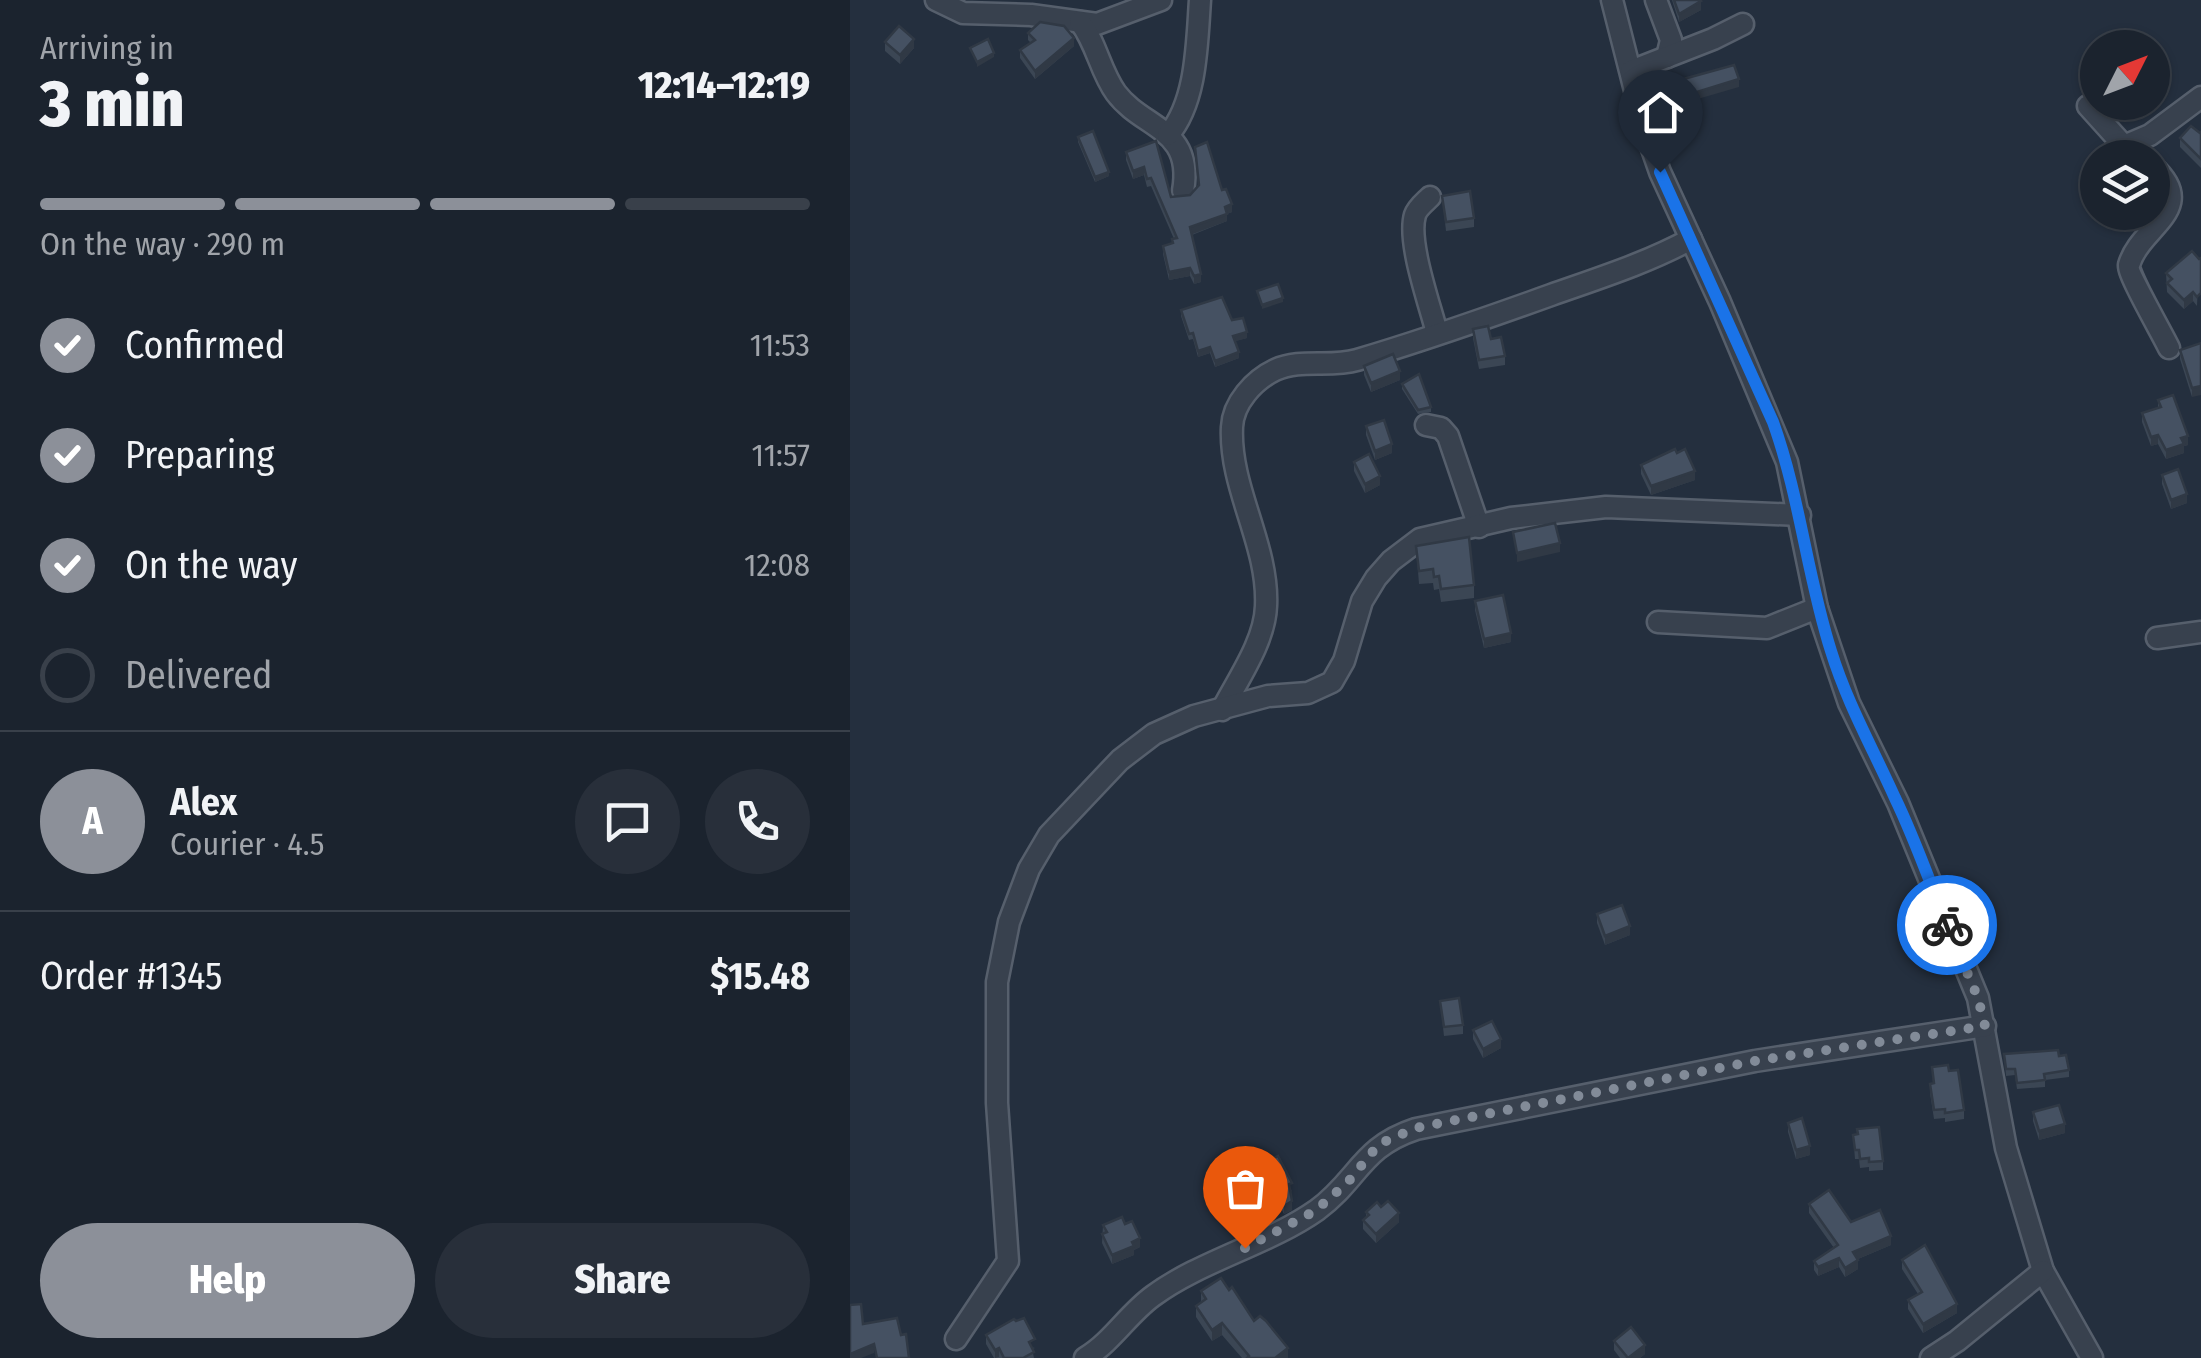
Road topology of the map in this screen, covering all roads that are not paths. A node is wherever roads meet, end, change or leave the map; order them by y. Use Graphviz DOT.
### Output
graph roads {
  1 [pos="936,0"];
  2 [pos="1162,0"];
  3 [pos="1200,0"];
  4 [pos="1612,0"];
  5 [pos="1656,0"];
  6 [pos="1080,22"];
  7 [pos="1743,24"];
  8 [pos="1667,57"];
  9 [pos="1631,70"];
  10 [pos="2201,97"];
  11 [pos="2101,120"];
  12 [pos="1168,135"];
  13 [pos="2121,140"];
  14 [pos="2145,140"];
  15 [pos="2170,176"];
  16 [pos="1183,191"];
  17 [pos="1430,197"];
  18 [pos="2170,221"];
  19 [pos="2160,230"];
  20 [pos="1691,238"];
  21 [pos="1438,333"];
  22 [pos="2169,348"];
  23 [pos="1426,425"];
  24 [pos="1800,515"];
  25 [pos="1479,527"];
  26 [pos="1818,608"];
  27 [pos="1658,622"];
  28 [pos="2201,632"];
  29 [pos="2157,638"];
  30 [pos="1222,710"];
  31 [pos="1985,1026"];
  32 [pos="2043,1271"];
  33 [pos="956,1339"];
  34 [pos="1085,1358"];
  35 [pos="1931,1358"];
  36 [pos="2092,1358"];
  1 -- 6 [label="street"];
  2 -- 6 [label="street"];
  3 -- 12 [label="street"];
  4 -- 9 [label="street"];
  5 -- 8 [label="street"];
  6 -- 12 [label="street"];
  7 -- 8 [label="street"];
  8 -- 9 [label="street"];
  9 -- 20 [label="street"];
  10 -- 14 [label="street"];
  11 -- 13 [label="street"];
  12 -- 16 [label="street"];
  15 -- 18 [label="street"];
  17 -- 21 [label="street"];
  19 -- 22 [label="street"];
  20 -- 21 [label="street"];
  20 -- 24 [label="street"];
  21 -- 30 [label="street"];
  23 -- 25 [label="street"];
  24 -- 25 [label="street"];
  24 -- 26 [label="street"];
  25 -- 30 [label="street"];
  26 -- 27 [label="street"];
  26 -- 31 [label="street"];
  28 -- 29 [label="street"];
  30 -- 33 [label="street"];
  31 -- 32 [label="street"];
  31 -- 34 [label="street"];
  32 -- 35 [label="street"];
  32 -- 36 [label="street"];
}
